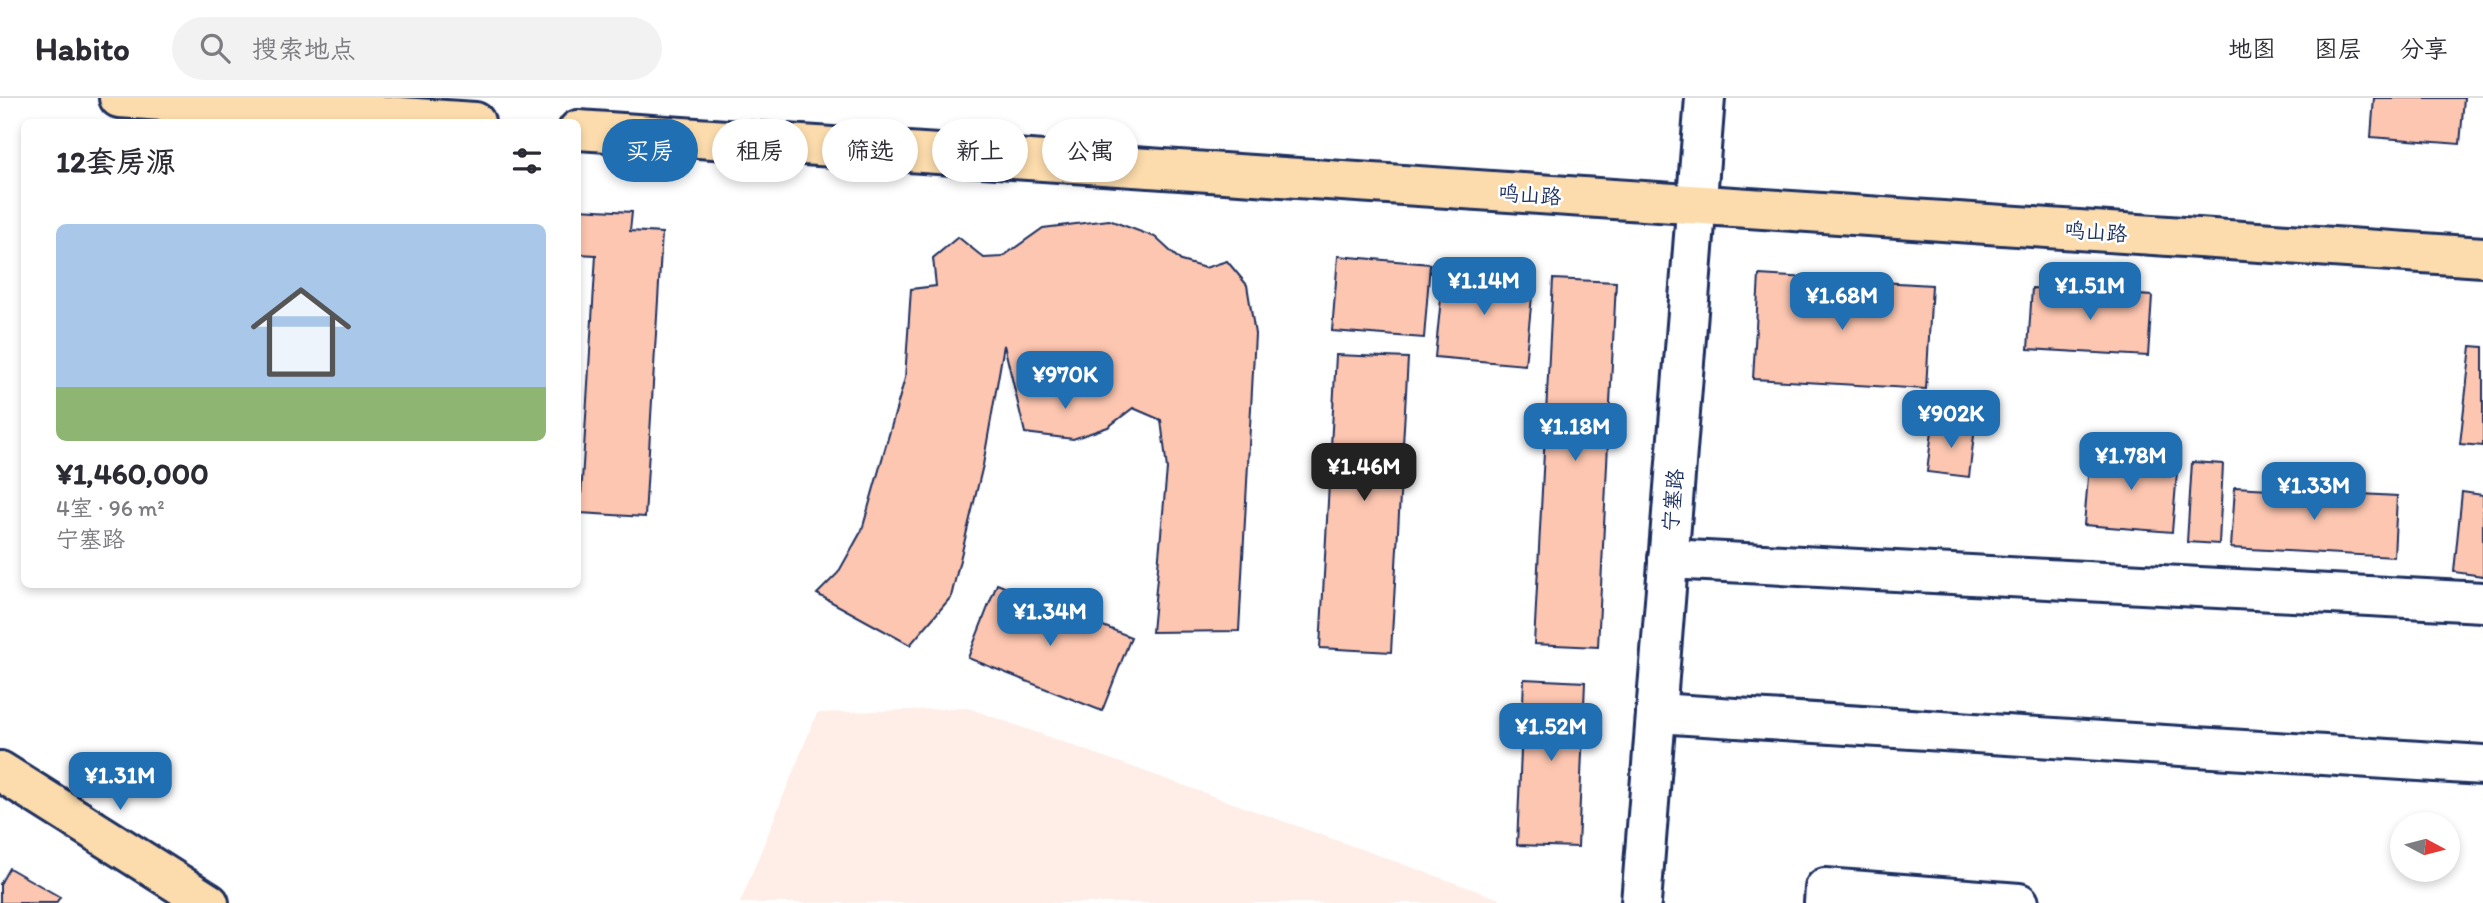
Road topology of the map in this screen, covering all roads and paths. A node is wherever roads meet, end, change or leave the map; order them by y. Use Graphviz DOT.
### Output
graph roads {
  1 [pos="119,98"];
  2 [pos="1705,98"];
  3 [pos="430,119"];
  4 [pos="581,130"];
  5 [pos="1696,206"];
  6 [pos="2483,257"];
  7 [pos="1668,559"];
  8 [pos="2483,602"];
  9 [pos="1656,713"];
  10 [pos="2483,765"];
  11 [pos="0,771"];
  12 [pos="209,903"];
  13 [pos="1641,903"];
  14 [pos="1824,903"];
  15 [pos="2019,903"];
  1 -- 3 [label="main road"];
  2 -- 5 [label="street, 宁塞路"];
  4 -- 5 [label="main road, 鸣山路"];
  5 -- 6 [label="main road, 鸣山路"];
  5 -- 7 [label="street, 宁塞路"];
  7 -- 8 [label="street"];
  7 -- 9 [label="street, 宁塞路"];
  9 -- 10 [label="street"];
  9 -- 13 [label="street, 宁塞路"];
  11 -- 12 [label="main road"];
  14 -- 15 [label="street"];
}
